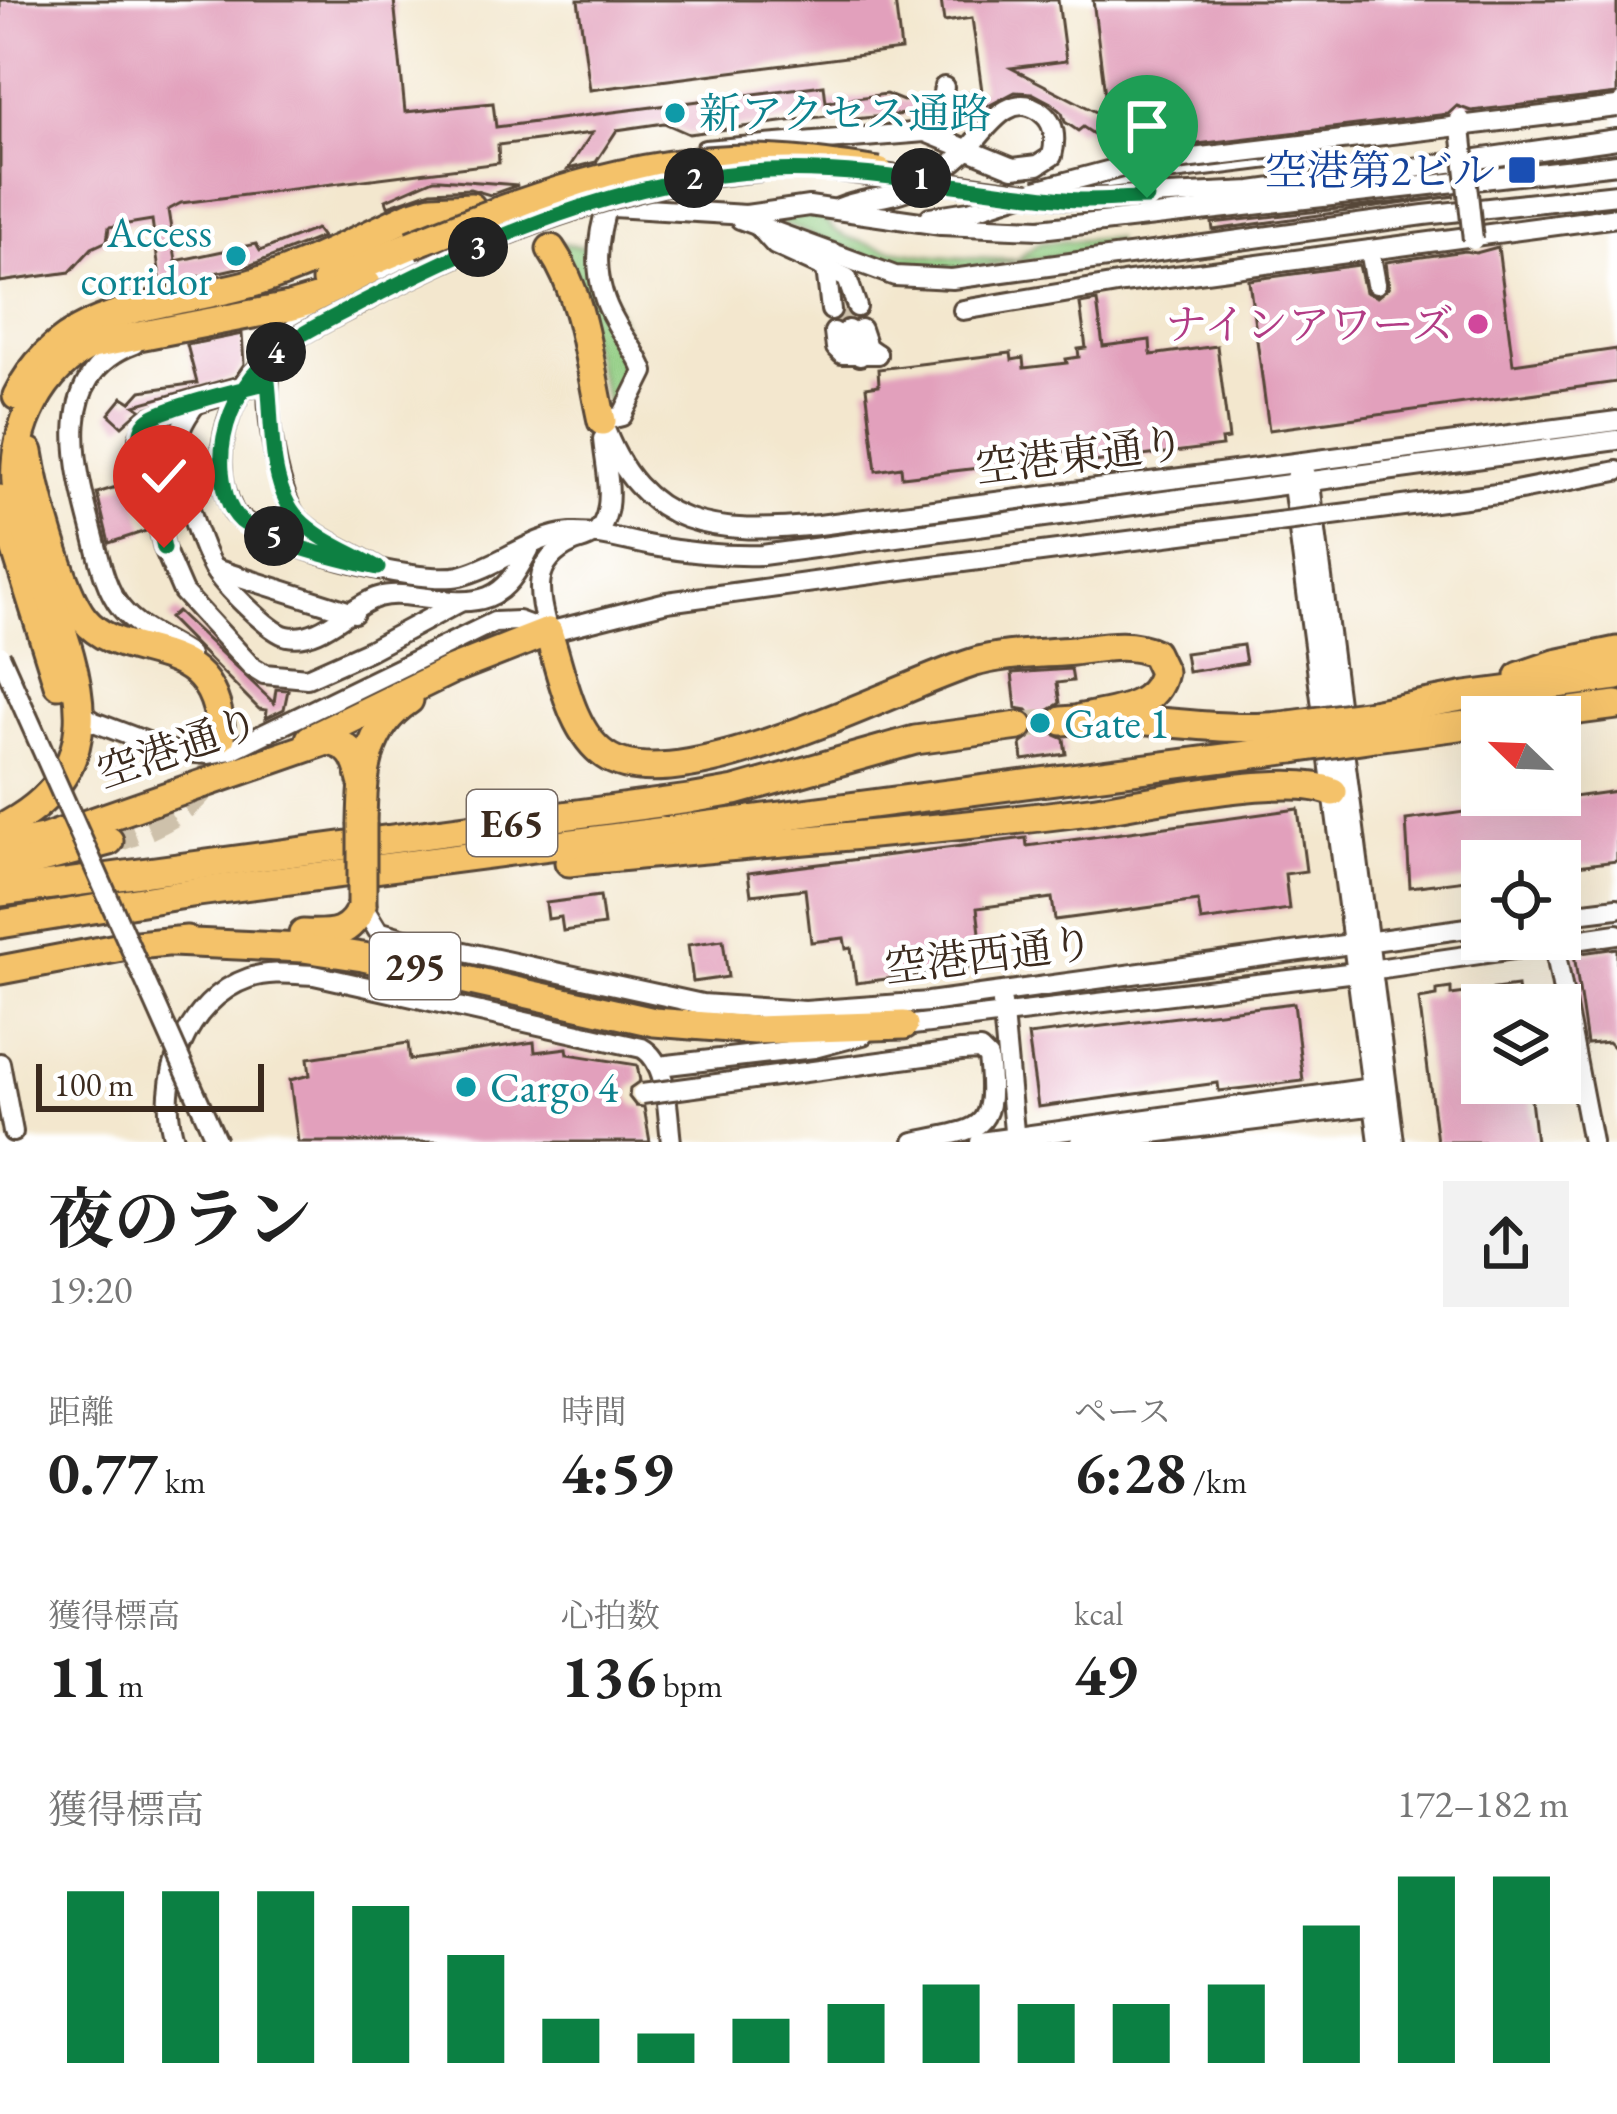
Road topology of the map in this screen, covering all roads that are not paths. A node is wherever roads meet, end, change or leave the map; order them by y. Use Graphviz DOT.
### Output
graph roads {
  1 [pos="944,88"];
  2 [pos="1617,111"];
  3 [pos="1460,119"];
  4 [pos="925,132"];
  5 [pos="1617,140"];
  6 [pos="967,150"];
  7 [pos="1617,164"];
  8 [pos="880,172"];
  9 [pos="1026,193"];
  10 [pos="1617,194"];
  11 [pos="471,206"];
  12 [pos="834,210"];
  13 [pos="718,213"];
  14 [pos="1617,218"];
  15 [pos="920,221"];
  16 [pos="754,222"];
  17 [pos="1473,240"];
  18 [pos="550,249"];
  19 [pos="1370,250"];
  20 [pos="367,284"];
  21 [pos="1376,284"];
  22 [pos="188,299"];
  23 [pos="844,308"];
  24 [pos="963,310"];
  25 [pos="239,318"];
  26 [pos="173,330"];
  27 [pos="92,345"];
  28 [pos="868,355"];
  29 [pos="268,382"];
  30 [pos="196,404"];
  31 [pos="30,408"];
  32 [pos="602,421"];
  33 [pos="1617,421"];
  34 [pos="1617,440"];
  35 [pos="0,446"];
  36 [pos="1299,464"];
  37 [pos="1617,470"];
  38 [pos="1302,484"];
  39 [pos="1617,484"];
  40 [pos="1505,493"];
  41 [pos="0,499"];
  42 [pos="595,535"];
  43 [pos="532,546"];
  44 [pos="213,568"];
  45 [pos="378,568"];
  46 [pos="460,602"];
  47 [pos="354,613"];
  48 [pos="548,632"];
  49 [pos="1617,651"];
  50 [pos="0,655"];
  51 [pos="1617,676"];
  52 [pos="1466,695"];
  53 [pos="81,704"];
  54 [pos="1617,705"];
  55 [pos="1581,710"];
  56 [pos="219,724"];
  57 [pos="1461,724"];
  58 [pos="1019,726"];
  59 [pos="1373,726"];
  60 [pos="1291,737"];
  61 [pos="263,762"];
  62 [pos="362,781"];
  63 [pos="1333,792"];
  64 [pos="28,810"];
  65 [pos="0,829"];
  66 [pos="109,841"];
  67 [pos="0,848"];
  68 [pos="0,870"];
  69 [pos="277,882"];
  70 [pos="0,892"];
  71 [pos="362,905"];
  72 [pos="1617,908"];
  73 [pos="1581,912"];
  74 [pos="0,924"];
  75 [pos="1461,929"];
  76 [pos="1617,934"];
  77 [pos="1581,938"];
  78 [pos="172,942"];
  79 [pos="1361,943"];
  80 [pos="1461,955"];
  81 [pos="1557,960"];
  82 [pos="0,970"];
  83 [pos="1364,970"];
  84 [pos="1001,992"];
  85 [pos="1003,1013"];
  86 [pos="904,1025"];
  87 [pos="0,1064"];
  88 [pos="659,1066"];
  89 [pos="642,1094"];
  90 [pos="1381,1096"];
  91 [pos="13,1132"];
  92 [pos="1015,1140"];
  93 [pos="175,1142"];
  94 [pos="217,1142"];
  95 [pos="671,1142"];
  96 [pos="914,1142"];
  97 [pos="980,1142"];
  98 [pos="1082,1142"];
  99 [pos="1379,1142"];
  100 [pos="1394,1142"];
  101 [pos="1592,1142"];
  1 -- 4 [label="street"];
  2 -- 9 [label="street, bridge"];
  2 -- 15 [label="street"];
  3 -- 17 [label="street, bridge"];
  4 -- 6 [label="street"];
  4 -- 32 [label="street"];
  5 -- 9 [label="street, bridge"];
  6 -- 6 [label="street"];
  6 -- 12 [label="street"];
  7 -- 15 [label="street"];
  8 -- 9 [label="street, bridge"];
  8 -- 25 [label="highway, bridge"];
  8 -- 45 [label="street, bridge"];
  10 -- 16 [label="street"];
  11 -- 22 [label="highway"];
  12 -- 13 [label="street"];
  12 -- 15 [label="street"];
  13 -- 16 [label="street"];
  13 -- 20 [label="street"];
  14 -- 19 [label="street"];
  16 -- 23 [label="street"];
  18 -- 32 [label="highway"];
  19 -- 21 [label="street"];
  19 -- 24 [label="street"];
  20 -- 25 [label="highway"];
  20 -- 29 [label="street"];
  22 -- 27 [label="highway"];
  22 -- 35 [label="highway"];
  25 -- 26 [label="highway"];
  26 -- 27 [label="highway"];
  26 -- 56 [label="street"];
  27 -- 31 [label="highway"];
  28 -- 28 [label="street"];
  29 -- 30 [label="street"];
  29 -- 45 [label="street"];
  30 -- 44 [label="street"];
  30 -- 46 [label="street"];
  31 -- 53 [label="highway"];
  31 -- 56 [label="highway"];
  32 -- 36 [label="street, 空港東通り"];
  32 -- 42 [label="street"];
  33 -- 36 [label="street, 空港東通り"];
  34 -- 38 [label="street, 空港東通り"];
  36 -- 38 [label="street"];
  37 -- 40 [label="street"];
  38 -- 42 [label="street, 空港東通り"];
  38 -- 63 [label="street"];
  38 -- 79 [label="street"];
  39 -- 40 [label="street"];
  40 -- 48 [label="street, bridge"];
  41 -- 64 [label="highway"];
  42 -- 43 [label="street, 空港東通り"];
  42 -- 48 [label="street"];
  43 -- 45 [label="street, 空港東通り"];
  43 -- 46 [label="street"];
  44 -- 47 [label="street"];
  44 -- 47 [label="street"];
  46 -- 47 [label="street"];
  48 -- 53 [label="street"];
  48 -- 60 [label="highway, E65"];
  48 -- 61 [label="highway"];
  48 -- 62 [label="highway, 295"];
  49 -- 52 [label="highway"];
  50 -- 94 [label="street, bridge"];
  51 -- 52 [label="highway, E65"];
  52 -- 59 [label="highway, E65"];
  53 -- 64 [label="highway"];
  54 -- 55 [label="highway"];
  57 -- 59 [label="highway, E65"];
  58 -- 70 [label="highway, E65"];
  59 -- 60 [label="highway, E65, bridge"];
  60 -- 69 [label="highway, E65"];
  61 -- 62 [label="highway, 空港通り"];
  61 -- 67 [label="highway, 空港通り"];
  62 -- 71 [label="highway, 295, bridge"];
  63 -- 69 [label="highway"];
  63 -- 79 [label="street"];
  64 -- 65 [label="highway"];
  66 -- 68 [label="highway"];
  69 -- 74 [label="highway, E65"];
  71 -- 78 [label="highway, 295"];
  71 -- 84 [label="street, 空港西通り"];
  72 -- 73 [label="street"];
  75 -- 79 [label="street, 空港西通り"];
  76 -- 77 [label="street, 空港西通り"];
  78 -- 82 [label="highway, 295"];
  78 -- 86 [label="highway, 295"];
  79 -- 83 [label="street"];
  79 -- 84 [label="street, 空港西通り"];
  80 -- 83 [label="street, 空港西通り"];
  81 -- 101 [label="street"];
  83 -- 85 [label="street, 空港西通り"];
  83 -- 90 [label="street"];
  84 -- 85 [label="street"];
  85 -- 86 [label="street, 空港西通り"];
  85 -- 92 [label="street"];
  86 -- 88 [label="street, 空港西通り"];
  87 -- 91 [label="street"];
  88 -- 93 [label="street"];
  88 -- 95 [label="street"];
  89 -- 96 [label="street, bridge"];
  90 -- 92 [label="street"];
  90 -- 98 [label="street"];
  90 -- 99 [label="street"];
  90 -- 100 [label="street"];
  92 -- 97 [label="street"];
}
